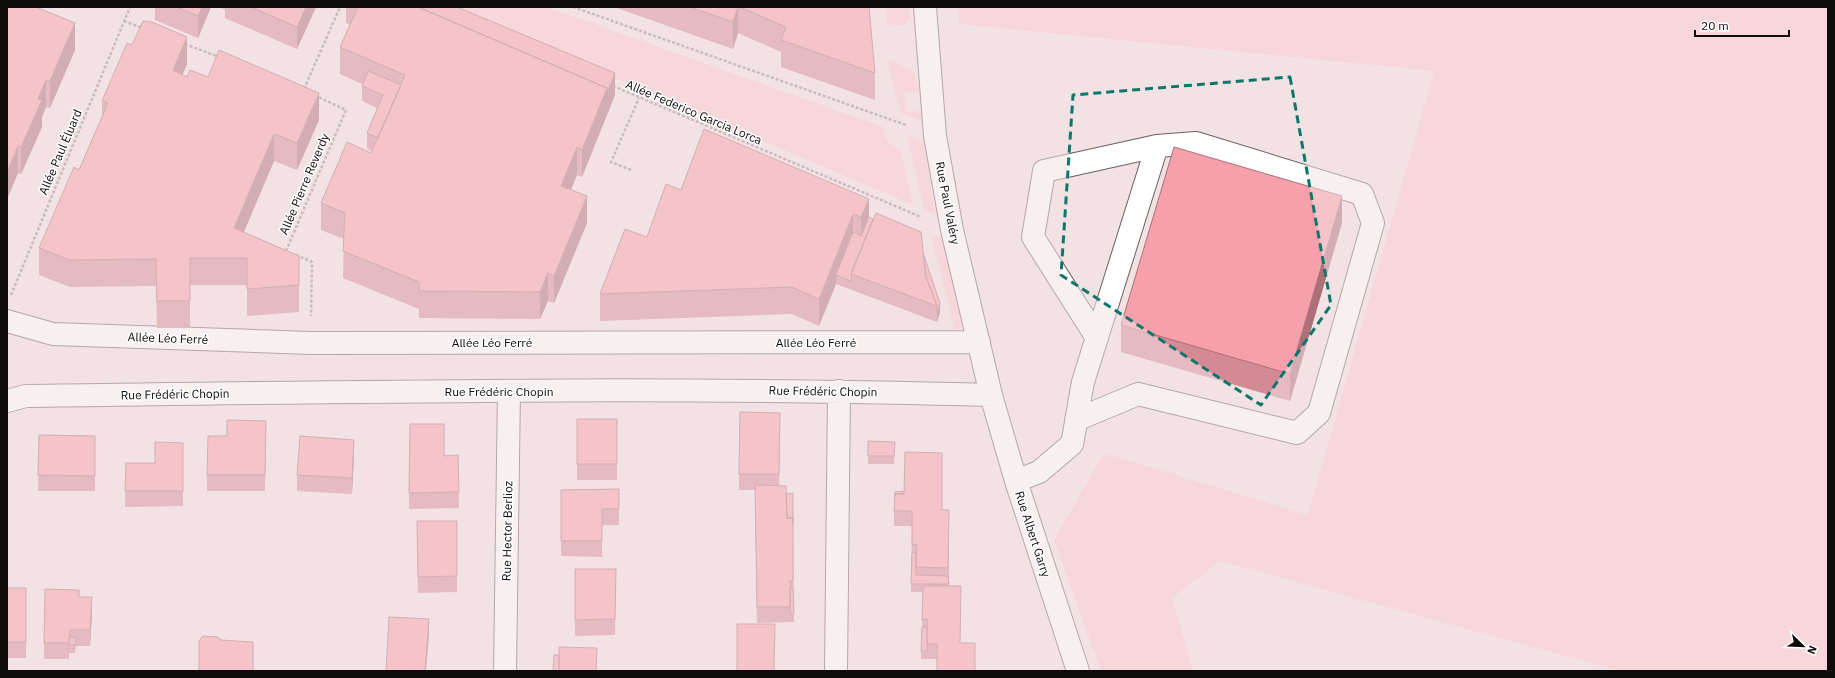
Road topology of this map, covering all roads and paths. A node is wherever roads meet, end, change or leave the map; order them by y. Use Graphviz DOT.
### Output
graph roads {
  1 [pos="130,7"];
  2 [pos="340,7"];
  3 [pos="573,7"];
  4 [pos="925,7"];
  5 [pos="124,20"];
  6 [pos="146,29"];
  7 [pos="182,43"];
  8 [pos="225,60"];
  9 [pos="610,85"];
  10 [pos="296,87"];
  11 [pos="304,90"];
  12 [pos="639,98"];
  13 [pos="935,136"];
  14 [pos="1157,146"];
  15 [pos="630,170"];
  16 [pos="952,230"];
  17 [pos="10,296"];
  18 [pos="7,321"];
  19 [pos="1097,338"];
  20 [pos="979,342"];
  21 [pos="311,343"];
  22 [pos="509,391"];
  23 [pos="839,391"];
  24 [pos="991,395"];
  25 [pos="7,401"];
  26 [pos="1076,420"];
  27 [pos="1016,481"];
  28 [pos="505,671"];
  29 [pos="836,671"];
  30 [pos="1078,671"];
  1 -- 5 [label="path, Allée Paul Éluard"];
  2 -- 11 [label="path"];
  3 -- 13 [label="path"];
  4 -- 13 [label="street, Rue Paul Valéry"];
  5 -- 6 [label="path"];
  5 -- 17 [label="path, Allée Paul Éluard"];
  7 -- 8 [label="path"];
  9 -- 12 [label="path, Allée Federico Garcia Lorca"];
  10 -- 11 [label="path, Allée Pierre Reverdy"];
  11 -- 21 [label="path, Allée Pierre Reverdy"];
  12 -- 15 [label="path"];
  12 -- 16 [label="path, Allée Federico Garcia Lorca"];
  13 -- 16 [label="street, Rue Paul Valéry"];
  14 -- 19 [label="street"];
  14 -- 19 [label="street"];
  14 -- 26 [label="street"];
  16 -- 20 [label="street, Rue Paul Valéry"];
  18 -- 21 [label="street, Allée Léo Ferré"];
  19 -- 26 [label="street"];
  20 -- 21 [label="street, Allée Léo Ferré"];
  20 -- 24 [label="street, Rue Paul Valéry"];
  22 -- 23 [label="street, Rue Frédéric Chopin"];
  22 -- 25 [label="street, Rue Frédéric Chopin"];
  22 -- 28 [label="street, Rue Hector Berlioz"];
  23 -- 24 [label="street, Rue Frédéric Chopin"];
  23 -- 29 [label="street"];
  24 -- 27 [label="street, Rue Albert Garry"];
  26 -- 27 [label="street"];
  27 -- 30 [label="street, Rue Albert Garry"];
}
